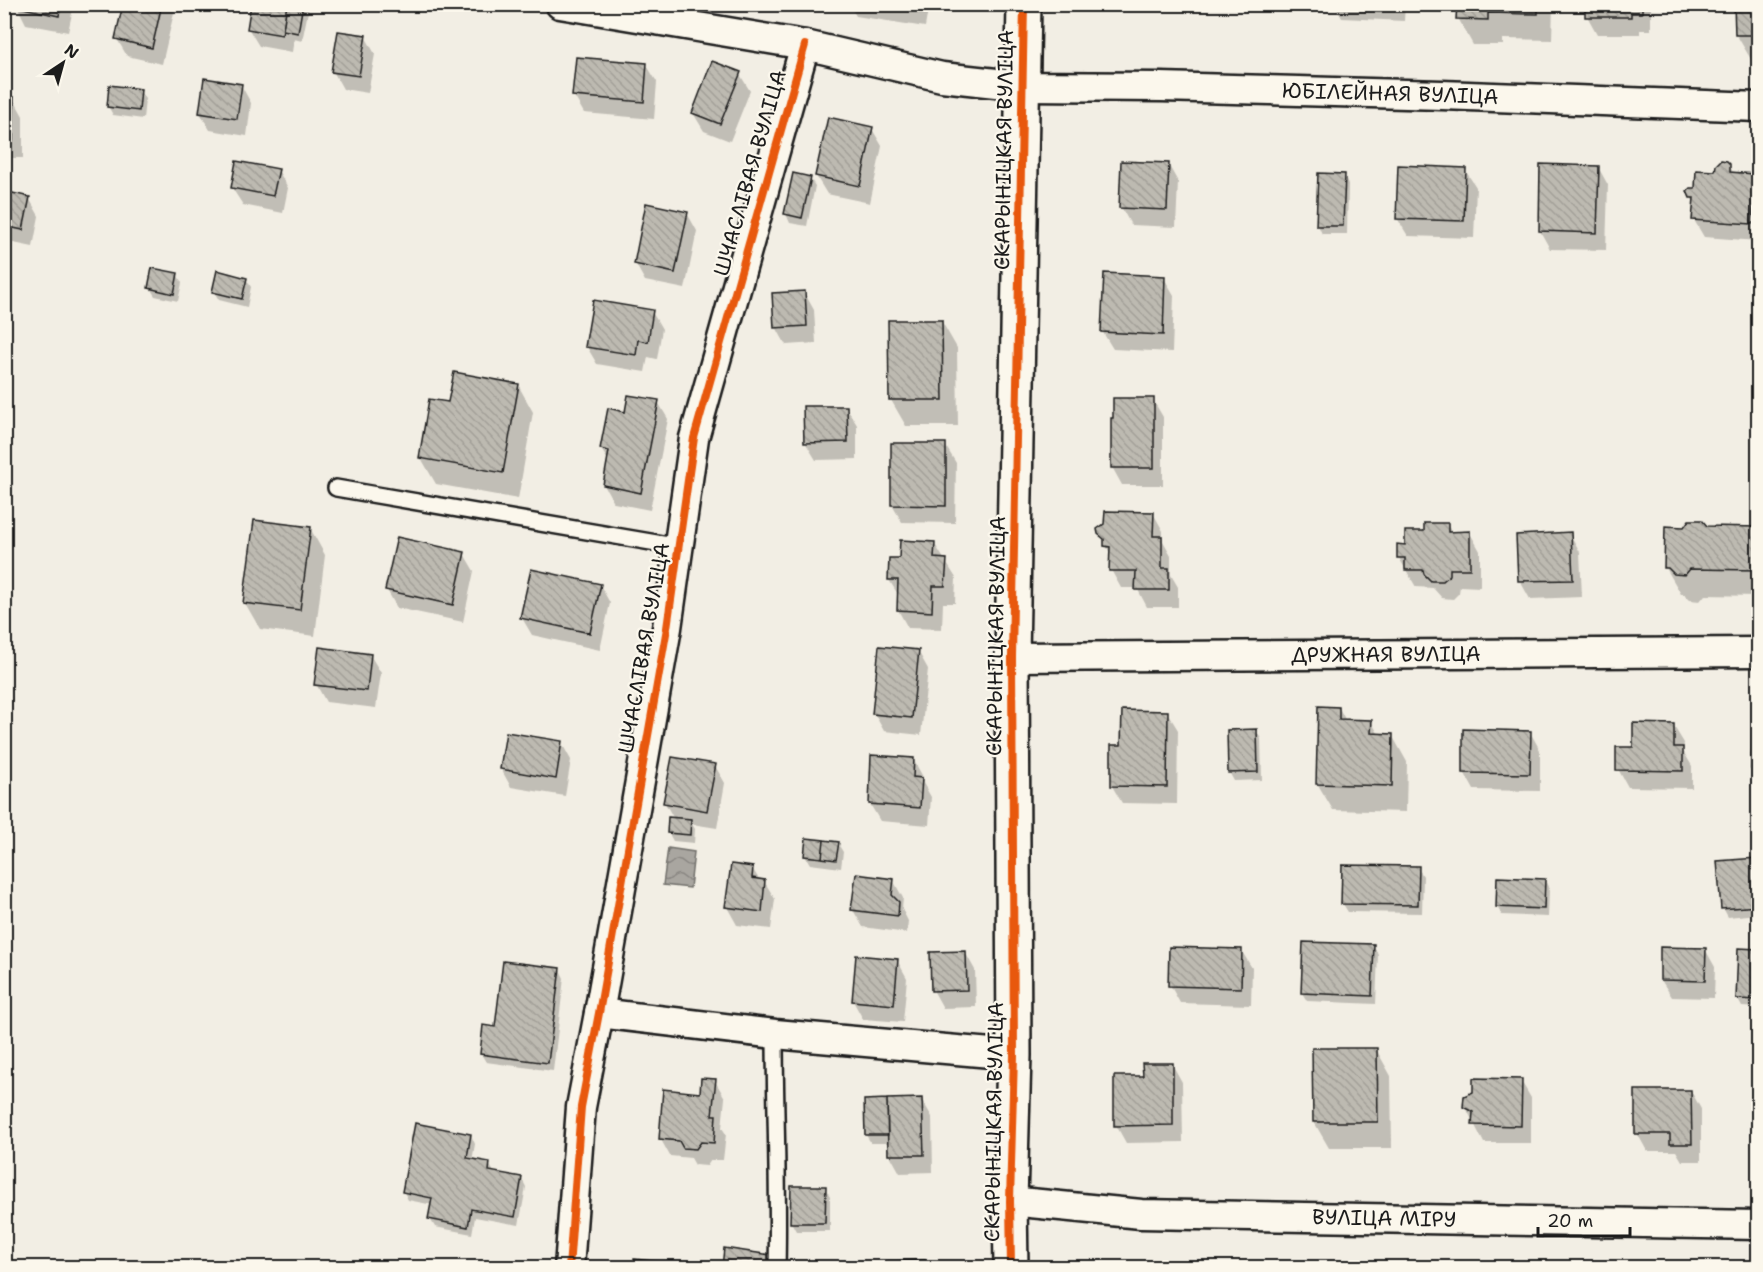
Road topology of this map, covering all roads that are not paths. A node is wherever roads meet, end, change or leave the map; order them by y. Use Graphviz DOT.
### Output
graph roads {
  1 [pos="560,4"];
  2 [pos="1024,4"];
  3 [pos="805,45"];
  4 [pos="1023,86"];
  5 [pos="1758,107"];
  6 [pos="336,488"];
  7 [pos="680,547"];
  8 [pos="1758,652"];
  9 [pos="1012,657"];
  10 [pos="599,1014"];
  11 [pos="776,1034"];
  12 [pos="1014,1055"];
  13 [pos="1010,1201"];
  14 [pos="1758,1225"];
  15 [pos="569,1268"];
  16 [pos="777,1268"];
  17 [pos="1011,1268"];
  1 -- 3 [label="street, ЮБІЛЕЙНАЯ ВУЛІЦА"];
  2 -- 4 [label="street, СКАРЫНІЦКАЯ ВУЛІЦА"];
  3 -- 4 [label="street, ЮБІЛЕЙНАЯ ВУЛІЦА"];
  3 -- 7 [label="street, ШЧАСЛІВАЯ ВУЛІЦА"];
  4 -- 5 [label="street, ЮБІЛЕЙНАЯ ВУЛІЦА"];
  4 -- 9 [label="street, СКАРЫНІЦКАЯ ВУЛІЦА"];
  6 -- 7 [label="lane"];
  7 -- 10 [label="street, ШЧАСЛІВАЯ ВУЛІЦА"];
  8 -- 9 [label="street, ДРУЖНАЯ ВУЛІЦА"];
  9 -- 12 [label="street, СКАРЫНІЦКАЯ ВУЛІЦА"];
  10 -- 11 [label="street"];
  10 -- 15 [label="street, ШЧАСЛІВАЯ ВУЛІЦА"];
  11 -- 12 [label="street"];
  11 -- 16 [label="lane"];
  12 -- 13 [label="street, СКАРЫНІЦКАЯ ВУЛІЦА"];
  13 -- 14 [label="street, ВУЛІЦА МІРУ"];
  13 -- 17 [label="street, СКАРЫНІЦКАЯ ВУЛІЦА"];
}
